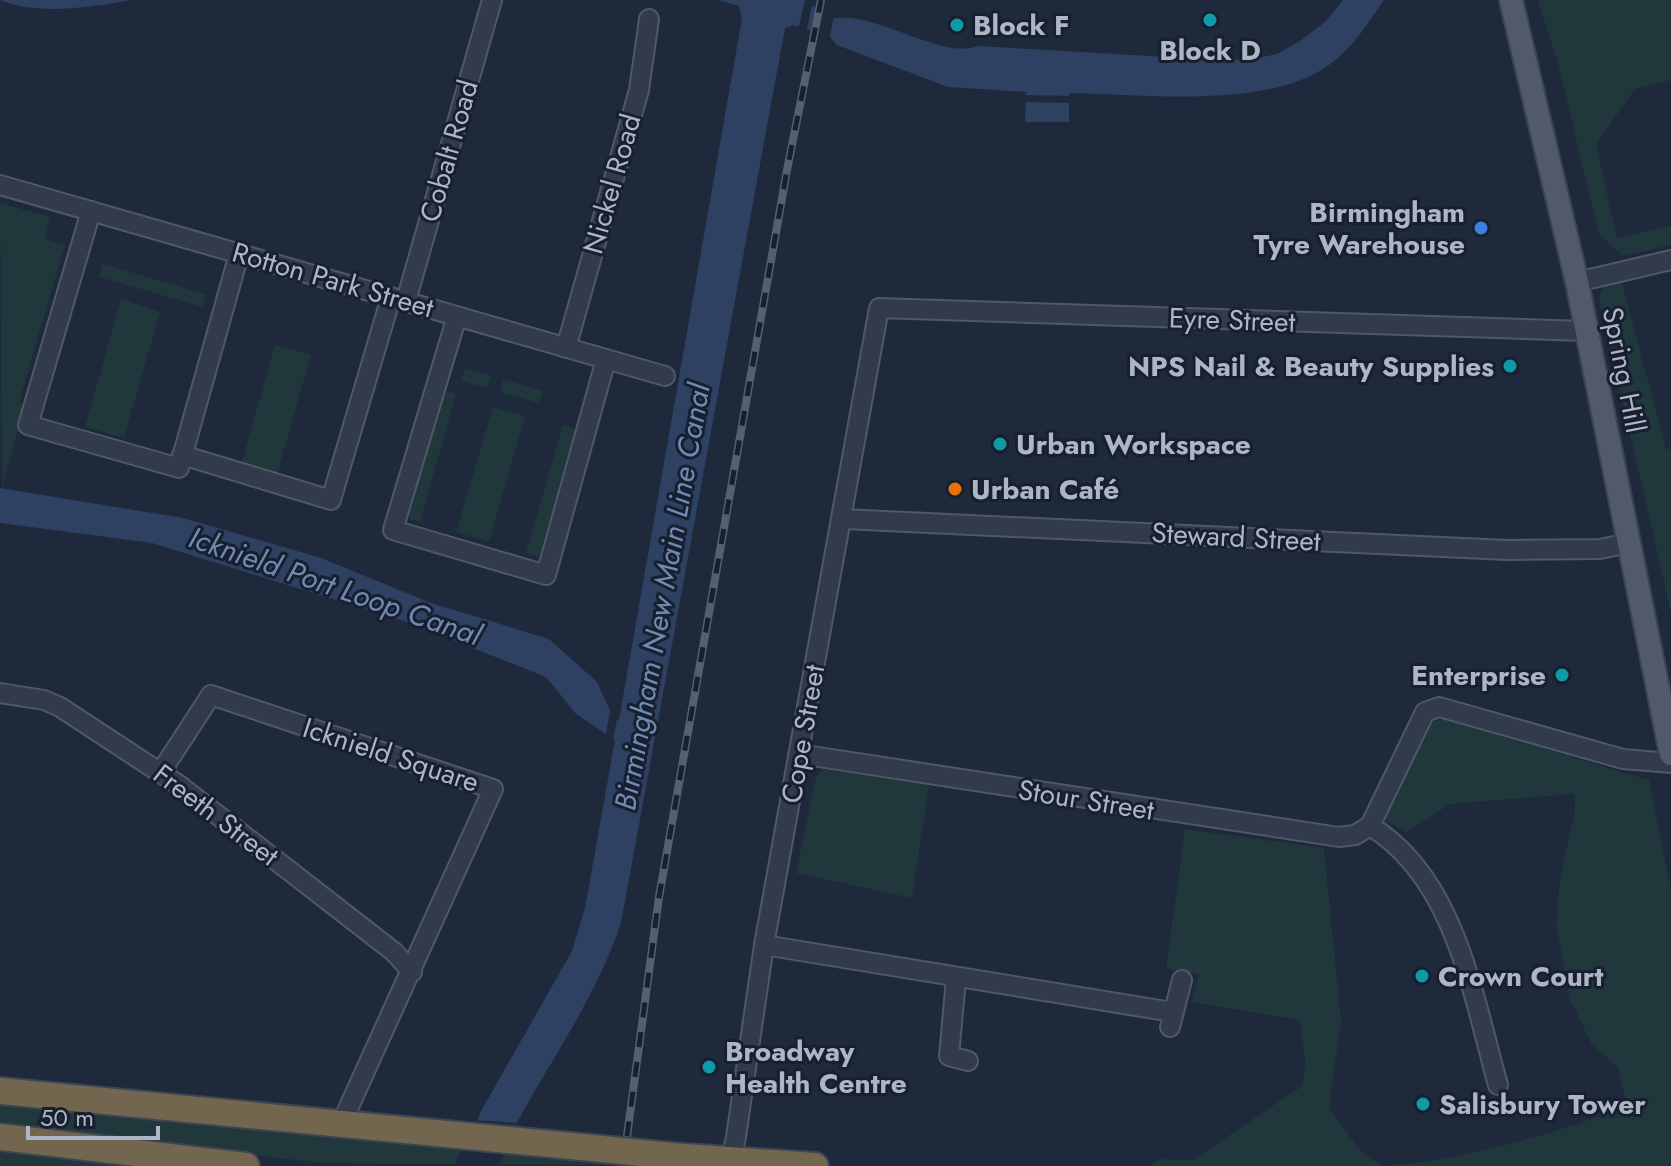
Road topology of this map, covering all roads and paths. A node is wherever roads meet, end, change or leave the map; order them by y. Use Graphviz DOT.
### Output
graph roads {
  1 [pos="492,0"];
  2 [pos="1511,0"];
  3 [pos="649,19"];
  4 [pos="0,185"];
  5 [pos="91,211"];
  6 [pos="239,254"];
  7 [pos="1671,260"];
  8 [pos="1577,282"];
  9 [pos="398,299"];
  10 [pos="879,308"];
  11 [pos="457,316"];
  12 [pos="1585,331"];
  13 [pos="566,348"];
  14 [pos="606,359"];
  15 [pos="665,376"];
  16 [pos="182,455"];
  17 [pos="843,519"];
  18 [pos="1629,543"];
  19 [pos="1665,682"];
  20 [pos="0,693"];
  21 [pos="799,754"];
  22 [pos="1671,754"];
  23 [pos="1671,763"];
  24 [pos="161,772"];
  25 [pos="1370,826"];
  26 [pos="764,945"];
  27 [pos="412,972"];
  28 [pos="956,979"];
  29 [pos="1182,980"];
  30 [pos="968,1061"];
  31 [pos="1498,1085"];
  32 [pos="0,1091"];
  33 [pos="342,1122"];
  34 [pos="0,1137"];
  35 [pos="728,1163"];
  36 [pos="246,1166"];
  37 [pos="815,1166"];
  1 -- 9 [label="street, Cobalt Road"];
  2 -- 8 [label="main road, Spring Hill"];
  3 -- 13 [label="street, Nickel Road"];
  4 -- 5 [label="street, Rotton Park Street"];
  5 -- 6 [label="street, Rotton Park Street"];
  5 -- 16 [label="street"];
  6 -- 9 [label="street, Rotton Park Street"];
  6 -- 16 [label="street"];
  7 -- 8 [label="street"];
  8 -- 12 [label="main road, Spring Hill"];
  9 -- 11 [label="street, Rotton Park Street"];
  9 -- 16 [label="street, Cobalt Road"];
  10 -- 12 [label="street, Eyre Street"];
  10 -- 17 [label="street, Cope Street"];
  11 -- 13 [label="street, Rotton Park Street"];
  11 -- 14 [label="street"];
  12 -- 18 [label="main road, Spring Hill"];
  13 -- 14 [label="street, Rotton Park Street"];
  14 -- 15 [label="street, Rotton Park Street"];
  17 -- 18 [label="street, Steward Street"];
  17 -- 21 [label="street, Cope Street"];
  18 -- 19 [label="main road, Spring Hill"];
  19 -- 22 [label="main road, Spring Hill"];
  20 -- 24 [label="street, Freeth Street"];
  21 -- 25 [label="street, Stour Street"];
  21 -- 26 [label="street, Cope Street"];
  23 -- 25 [label="street"];
  24 -- 27 [label="street, Freeth Street"];
  24 -- 27 [label="street, Icknield Square"];
  25 -- 31 [label="street"];
  26 -- 28 [label="street"];
  26 -- 35 [label="street, Cope Street"];
  27 -- 33 [label="street, Icknield Square"];
  28 -- 29 [label="street"];
  28 -- 30 [label="street"];
  32 -- 33 [label="highway"];
  33 -- 35 [label="highway, bridge"];
  34 -- 36 [label="highway"];
  35 -- 37 [label="highway"];
}
